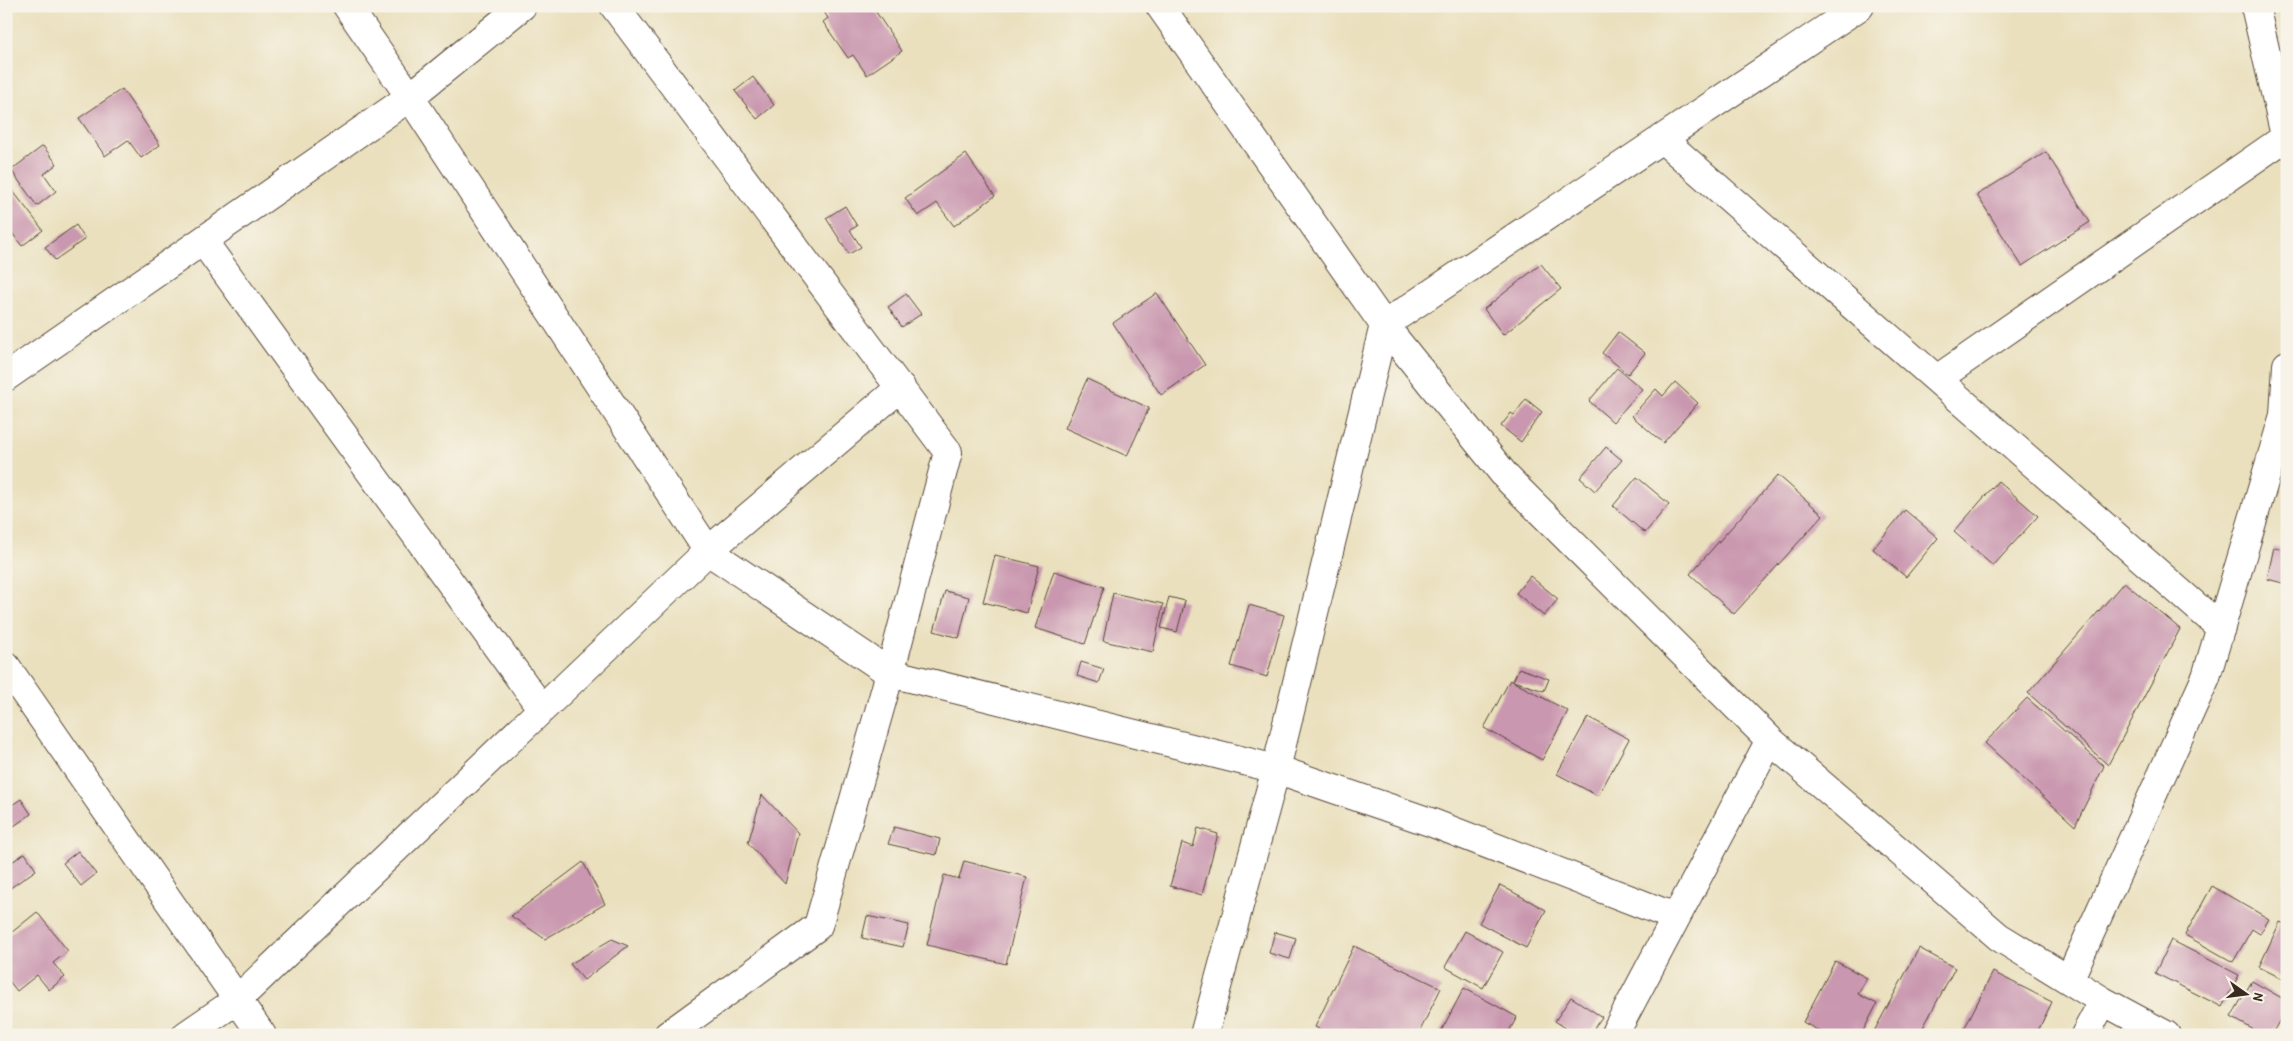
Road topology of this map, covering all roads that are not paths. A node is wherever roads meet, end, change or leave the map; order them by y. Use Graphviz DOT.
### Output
graph roads {
  1 [pos="347,6"];
  2 [pos="522,6"];
  3 [pos="614,6"];
  4 [pos="1160,6"];
  5 [pos="1860,6"];
  6 [pos="2255,6"];
  7 [pos="410,97"];
  8 [pos="2286,137"];
  9 [pos="1662,139"];
  10 [pos="2287,144"];
  11 [pos="203,240"];
  12 [pos="1384,325"];
  13 [pos="2287,365"];
  14 [pos="6,377"];
  15 [pos="1938,380"];
  16 [pos="900,387"];
  17 [pos="708,551"];
  18 [pos="2221,628"];
  19 [pos="6,666"];
  20 [pos="890,673"];
  21 [pos="542,709"];
  22 [pos="1770,740"];
  23 [pos="1276,769"];
  24 [pos="1675,918"];
  25 [pos="2069,980"];
  26 [pos="236,1000"];
  27 [pos="2104,1001"];
  28 [pos="186,1035"];
  29 [pos="262,1035"];
  30 [pos="668,1035"];
  31 [pos="1204,1035"];
  32 [pos="1614,1035"];
  33 [pos="2085,1035"];
  34 [pos="2166,1035"];
  1 -- 7 [label="street"];
  2 -- 7 [label="street"];
  3 -- 16 [label="street"];
  4 -- 12 [label="street"];
  5 -- 9 [label="street"];
  6 -- 8 [label="street"];
  7 -- 11 [label="street"];
  7 -- 17 [label="street"];
  8 -- 10 [label="street"];
  8 -- 15 [label="street"];
  9 -- 12 [label="street"];
  9 -- 15 [label="street"];
  11 -- 14 [label="street"];
  11 -- 21 [label="street"];
  12 -- 22 [label="street"];
  12 -- 23 [label="street"];
  13 -- 18 [label="street"];
  15 -- 18 [label="street"];
  16 -- 17 [label="street"];
  16 -- 20 [label="street"];
  17 -- 20 [label="street"];
  17 -- 21 [label="street"];
  18 -- 25 [label="street"];
  19 -- 26 [label="street"];
  20 -- 23 [label="street"];
  20 -- 30 [label="street"];
  21 -- 26 [label="street"];
  22 -- 24 [label="street"];
  22 -- 25 [label="street"];
  23 -- 24 [label="street"];
  23 -- 31 [label="street"];
  24 -- 32 [label="street"];
  25 -- 27 [label="street"];
  26 -- 28 [label="street"];
  26 -- 29 [label="street"];
  27 -- 33 [label="street"];
  27 -- 34 [label="street"];
}
